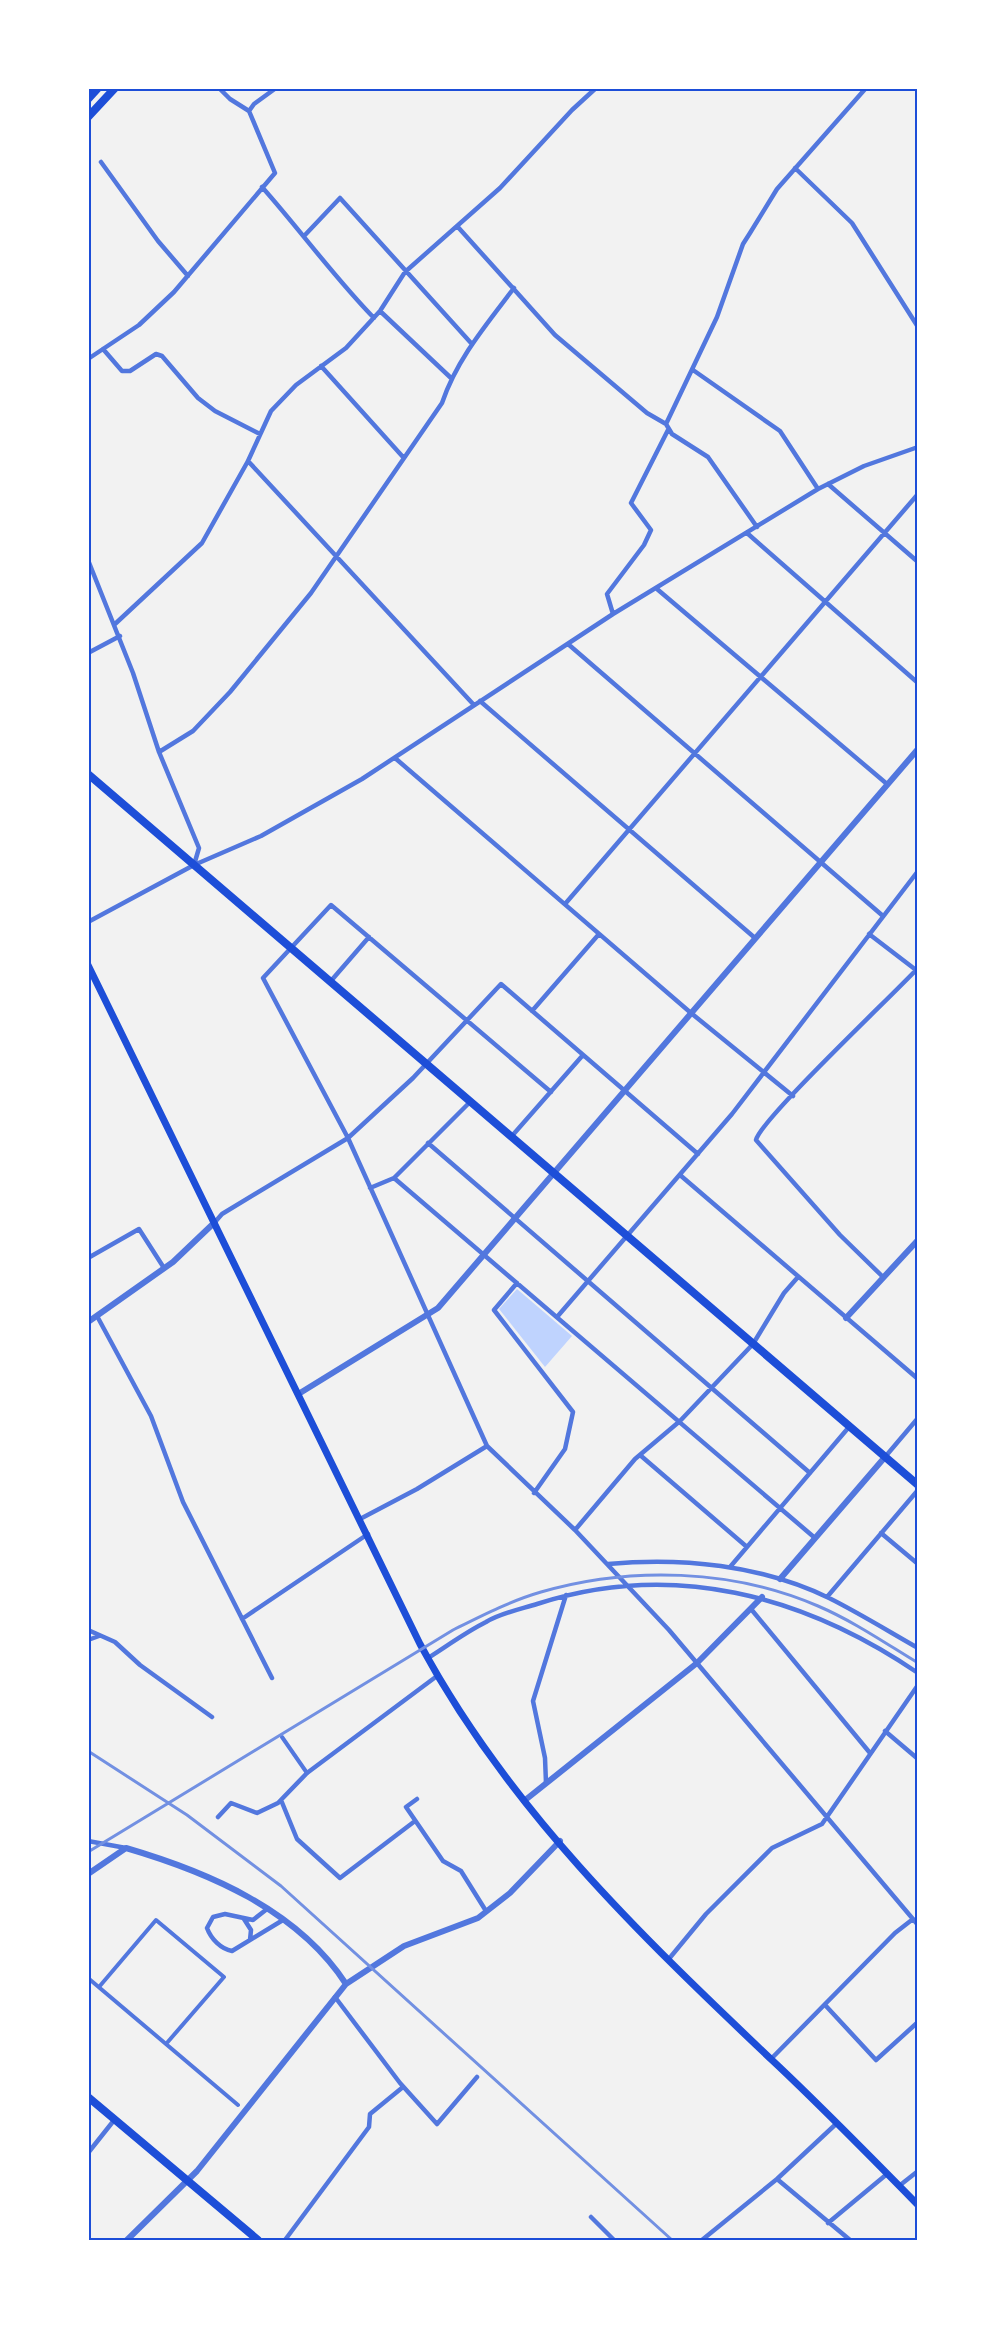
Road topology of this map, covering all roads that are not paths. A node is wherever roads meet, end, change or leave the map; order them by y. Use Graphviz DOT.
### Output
graph roads {
  1 [pos="98,88"];
  2 [pos="115,88"];
  3 [pos="219,88"];
  4 [pos="276,88"];
  5 [pos="596,88"];
  6 [pos="866,88"];
  7 [pos="88,99"];
  8 [pos="249,111"];
  9 [pos="88,117"];
  10 [pos="101,162"];
  11 [pos="795,168"];
  12 [pos="262,187"];
  13 [pos="457,226"];
  14 [pos="305,235"];
  15 [pos="405,272"];
  16 [pos="188,276"];
  17 [pos="514,288"];
  18 [pos="380,311"];
  19 [pos="374,318"];
  20 [pos="918,327"];
  21 [pos="471,343"];
  22 [pos="103,349"];
  23 [pos="88,359"];
  24 [pos="321,366"];
  25 [pos="693,370"];
  26 [pos="451,378"];
  27 [pos="667,427"];
  28 [pos="260,434"];
  29 [pos="918,447"];
  30 [pos="404,457"];
  31 [pos="248,461"];
  32 [pos="828,484"];
  33 [pos="818,489"];
  34 [pos="918,494"];
  35 [pos="757,527"];
  36 [pos="747,533"];
  37 [pos="883,534"];
  38 [pos="338,556"];
  39 [pos="88,560"];
  40 [pos="918,562"];
  41 [pos="657,589"];
  42 [pos="824,603"];
  43 [pos="613,614"];
  44 [pos="115,624"];
  45 [pos="120,636"];
  46 [pos="568,644"];
  47 [pos="88,653"];
  48 [pos="761,677"];
  49 [pos="918,683"];
  50 [pos="480,701"];
  51 [pos="474,705"];
  52 [pos="918,749"];
  53 [pos="159,752"];
  54 [pos="695,753"];
  55 [pos="395,758"];
  56 [pos="88,774"];
  57 [pos="887,784"];
  58 [pos="629,830"];
  59 [pos="821,862"];
  60 [pos="194,865"];
  61 [pos="918,871"];
  62 [pos="565,904"];
  63 [pos="883,916"];
  64 [pos="88,922"];
  65 [pos="599,934"];
  66 [pos="869,934"];
  67 [pos="369,937"];
  68 [pos="755,938"];
  69 [pos="290,948"];
  70 [pos="88,966"];
  71 [pos="917,969"];
  72 [pos="330,982"];
  73 [pos="532,1011"];
  74 [pos="691,1013"];
  75 [pos="467,1020"];
  76 [pos="584,1055"];
  77 [pos="426,1064"];
  78 [pos="763,1074"];
  79 [pos="625,1090"];
  80 [pos="551,1092"];
  81 [pos="793,1096"];
  82 [pos="470,1102"];
  83 [pos="511,1137"];
  84 [pos="348,1138"];
  85 [pos="429,1143"];
  86 [pos="698,1154"];
  87 [pos="553,1174"];
  88 [pos="680,1175"];
  89 [pos="394,1178"];
  90 [pos="370,1188"];
  91 [pos="515,1218"];
  92 [pos="215,1222"];
  93 [pos="627,1237"];
  94 [pos="918,1240"];
  95 [pos="484,1255"];
  96 [pos="88,1258"];
  97 [pos="164,1268"];
  98 [pos="798,1276"];
  99 [pos="883,1277"];
  100 [pos="588,1281"];
  101 [pos="517,1283"];
  102 [pos="97,1316"];
  103 [pos="429,1316"];
  104 [pos="557,1317"];
  105 [pos="846,1318"];
  106 [pos="88,1322"];
  107 [pos="753,1344"];
  108 [pos="918,1378"];
  109 [pos="713,1388"];
  110 [pos="300,1393"];
  111 [pos="918,1418"];
  112 [pos="680,1421"];
  113 [pos="849,1427"];
  114 [pos="487,1446"];
  115 [pos="640,1455"];
  116 [pos="885,1457"];
  117 [pos="810,1473"];
  118 [pos="918,1485"];
  119 [pos="918,1490"];
  120 [pos="534,1492"];
  121 [pos="780,1509"];
  122 [pos="360,1519"];
  123 [pos="575,1530"];
  124 [pos="881,1533"];
  125 [pos="368,1534"];
  126 [pos="815,1538"];
  127 [pos="747,1547"];
  128 [pos="608,1564"];
  129 [pos="918,1564"];
  130 [pos="730,1567"];
  131 [pos="780,1579"];
  132 [pos="627,1585"];
  133 [pos="566,1595"];
  134 [pos="827,1597"];
  135 [pos="762,1598"];
  136 [pos="751,1609"];
  137 [pos="242,1619"];
  138 [pos="88,1630"];
  139 [pos="99,1636"];
  140 [pos="88,1640"];
  141 [pos="918,1648"];
  142 [pos="428,1658"];
  143 [pos="697,1664"];
  144 [pos="918,1673"];
  145 [pos="437,1676"];
  146 [pos="272,1678"];
  147 [pos="918,1684"];
  148 [pos="212,1717"];
  149 [pos="885,1731"];
  150 [pos="282,1737"];
  151 [pos="870,1753"];
  152 [pos="918,1759"];
  153 [pos="308,1773"];
  154 [pos="546,1783"];
  155 [pos="417,1799"];
  156 [pos="281,1800"];
  157 [pos="524,1801"];
  158 [pos="218,1816"];
  159 [pos="826,1818"];
  160 [pos="415,1821"];
  161 [pos="88,1841"];
  162 [pos="560,1842"];
  163 [pos="126,1848"];
  164 [pos="88,1874"];
  165 [pos="267,1909"];
  166 [pos="486,1911"];
  167 [pos="244,1919"];
  168 [pos="913,1919"];
  169 [pos="283,1920"];
  170 [pos="918,1925"];
  171 [pos="250,1940"];
  172 [pos="668,1960"];
  173 [pos="88,1978"];
  174 [pos="346,1984"];
  175 [pos="99,1987"];
  176 [pos="335,1997"];
  177 [pos="826,2006"];
  178 [pos="918,2022"];
  179 [pos="166,2044"];
  180 [pos="771,2059"];
  181 [pos="477,2077"];
  182 [pos="403,2087"];
  183 [pos="88,2097"];
  184 [pos="238,2105"];
  185 [pos="115,2119"];
  186 [pos="836,2124"];
  187 [pos="88,2153"];
  188 [pos="918,2171"];
  189 [pos="887,2174"];
  190 [pos="777,2179"];
  191 [pos="187,2181"];
  192 [pos="899,2186"];
  193 [pos="918,2205"];
  194 [pos="591,2217"];
  195 [pos="828,2223"];
  196 [pos="127,2241"];
  197 [pos="258,2241"];
  198 [pos="285,2241"];
  199 [pos="614,2241"];
  200 [pos="702,2241"];
  201 [pos="850,2241"];
  1 -- 7 [label="main road"];
  2 -- 9 [label="main road"];
  3 -- 8 [label="street"];
  4 -- 8 [label="street"];
  5 -- 13 [label="street"];
  6 -- 11 [label="street"];
  8 -- 12 [label="street"];
  10 -- 16 [label="street"];
  11 -- 20 [label="street"];
  11 -- 25 [label="street"];
  12 -- 14 [label="street"];
  12 -- 16 [label="street"];
  13 -- 15 [label="street"];
  13 -- 17 [label="street"];
  14 -- 15 [label="street"];
  14 -- 19 [label="street"];
  15 -- 18 [label="street"];
  15 -- 21 [label="street"];
  16 -- 22 [label="street"];
  17 -- 21 [label="street"];
  17 -- 27 [label="street"];
  18 -- 19 [label="street"];
  18 -- 26 [label="street"];
  19 -- 24 [label="street"];
  21 -- 26 [label="street"];
  22 -- 23 [label="street"];
  22 -- 28 [label="street"];
  24 -- 28 [label="street"];
  24 -- 30 [label="street"];
  25 -- 27 [label="street"];
  25 -- 33 [label="street"];
  26 -- 30 [label="street"];
  27 -- 35 [label="street"];
  27 -- 43 [label="street"];
  28 -- 31 [label="street"];
  29 -- 32 [label="street"];
  30 -- 38 [label="street"];
  31 -- 38 [label="street"];
  31 -- 44 [label="street"];
  32 -- 33 [label="street"];
  32 -- 37 [label="street"];
  33 -- 35 [label="street"];
  34 -- 37 [label="street"];
  35 -- 36 [label="street"];
  36 -- 41 [label="street"];
  36 -- 42 [label="street"];
  37 -- 40 [label="street"];
  37 -- 42 [label="street"];
  38 -- 51 [label="street"];
  38 -- 53 [label="street"];
  39 -- 44 [label="street"];
  41 -- 43 [label="street"];
  41 -- 48 [label="street"];
  42 -- 48 [label="street"];
  42 -- 49 [label="street"];
  43 -- 46 [label="street"];
  44 -- 45 [label="street"];
  45 -- 47 [label="street"];
  45 -- 53 [label="street"];
  46 -- 50 [label="street"];
  46 -- 54 [label="street"];
  48 -- 54 [label="street"];
  48 -- 57 [label="street"];
  50 -- 51 [label="street"];
  50 -- 58 [label="street"];
  51 -- 55 [label="street"];
  52 -- 57 [label="street"];
  53 -- 60 [label="street"];
  54 -- 58 [label="street"];
  54 -- 59 [label="street"];
  55 -- 60 [label="street"];
  55 -- 62 [label="street"];
  56 -- 60 [label="main road"];
  57 -- 59 [label="street"];
  58 -- 62 [label="street"];
  58 -- 68 [label="street"];
  59 -- 63 [label="street"];
  59 -- 68 [label="street"];
  60 -- 64 [label="street"];
  60 -- 69 [label="main road"];
  61 -- 63 [label="street"];
  62 -- 65 [label="street"];
  63 -- 66 [label="street"];
  65 -- 73 [label="street"];
  65 -- 74 [label="street"];
  66 -- 71 [label="street"];
  66 -- 78 [label="street"];
  67 -- 69 [label="street"];
  67 -- 72 [label="street"];
  67 -- 75 [label="street"];
  68 -- 74 [label="street"];
  69 -- 72 [label="main road"];
  69 -- 84 [label="street"];
  70 -- 92 [label="main road"];
  71 -- 81 [label="street"];
  72 -- 77 [label="main road"];
  73 -- 75 [label="street"];
  73 -- 76 [label="street"];
  74 -- 78 [label="street"];
  74 -- 79 [label="street"];
  75 -- 77 [label="street"];
  75 -- 80 [label="street"];
  76 -- 79 [label="street"];
  76 -- 80 [label="street"];
  77 -- 82 [label="main road"];
  77 -- 84 [label="street"];
  78 -- 81 [label="street"];
  78 -- 86 [label="street"];
  79 -- 86 [label="street"];
  79 -- 87 [label="street"];
  80 -- 83 [label="street"];
  81 -- 99 [label="street"];
  82 -- 83 [label="main road"];
  82 -- 85 [label="street"];
  83 -- 87 [label="main road"];
  84 -- 90 [label="street"];
  84 -- 92 [label="street"];
  85 -- 89 [label="street"];
  85 -- 91 [label="street"];
  86 -- 88 [label="street"];
  87 -- 91 [label="street"];
  87 -- 93 [label="main road"];
  88 -- 93 [label="street"];
  88 -- 98 [label="street"];
  89 -- 90 [label="street"];
  89 -- 95 [label="street"];
  90 -- 103 [label="street"];
  91 -- 95 [label="street"];
  91 -- 100 [label="street"];
  92 -- 97 [label="street"];
  92 -- 110 [label="main road"];
  93 -- 100 [label="street"];
  93 -- 107 [label="main road"];
  94 -- 99 [label="street"];
  95 -- 101 [label="street"];
  95 -- 103 [label="street"];
  96 -- 97 [label="street"];
  97 -- 102 [label="street"];
  98 -- 105 [label="street"];
  98 -- 107 [label="street"];
  99 -- 105 [label="street"];
  100 -- 104 [label="street"];
  100 -- 109 [label="street"];
  101 -- 104 [label="street"];
  101 -- 120 [label="street"];
  102 -- 106 [label="street"];
  102 -- 137 [label="street"];
  103 -- 110 [label="street"];
  103 -- 114 [label="street"];
  104 -- 112 [label="street"];
  105 -- 108 [label="street"];
  107 -- 109 [label="street"];
  107 -- 113 [label="main road"];
  109 -- 112 [label="street"];
  109 -- 117 [label="street"];
  110 -- 122 [label="main road"];
  111 -- 116 [label="street"];
  112 -- 115 [label="street"];
  112 -- 121 [label="street"];
  113 -- 116 [label="main road"];
  113 -- 117 [label="street"];
  114 -- 120 [label="street"];
  114 -- 122 [label="street"];
  115 -- 123 [label="street"];
  115 -- 127 [label="street"];
  116 -- 118 [label="main road"];
  116 -- 126 [label="street"];
  117 -- 121 [label="street"];
  119 -- 124 [label="street"];
  120 -- 123 [label="street"];
  121 -- 126 [label="street"];
  121 -- 127 [label="street"];
  122 -- 125 [label="main road"];
  123 -- 128 [label="street"];
  124 -- 129 [label="street"];
  124 -- 134 [label="street"];
  125 -- 137 [label="street"];
  125 -- 142 [label="main road"];
  126 -- 131 [label="street"];
  127 -- 130 [label="street"];
  128 -- 130 [label="street"];
  128 -- 132 [label="street"];
  130 -- 131 [label="street"];
  131 -- 134 [label="street"];
  132 -- 133 [label="street"];
  132 -- 135 [label="street"];
  132 -- 143 [label="street"];
  133 -- 142 [label="street"];
  133 -- 154 [label="street"];
  134 -- 141 [label="street"];
  135 -- 136 [label="street"];
  135 -- 144 [label="street"];
  136 -- 143 [label="street"];
  136 -- 151 [label="street"];
  137 -- 146 [label="street"];
  138 -- 139 [label="street"];
  139 -- 140 [label="street"];
  139 -- 148 [label="street"];
  142 -- 145 [label="main road"];
  143 -- 154 [label="street"];
  143 -- 159 [label="street"];
  145 -- 153 [label="street"];
  145 -- 157 [label="main road"];
  147 -- 149 [label="street"];
  149 -- 151 [label="street"];
  149 -- 152 [label="street"];
  150 -- 153 [label="street"];
  151 -- 159 [label="street"];
  153 -- 156 [label="street"];
  154 -- 157 [label="street"];
  155 -- 160 [label="street"];
  156 -- 158 [label="street"];
  156 -- 160 [label="street"];
  157 -- 162 [label="main road"];
  159 -- 168 [label="street"];
  159 -- 172 [label="street"];
  160 -- 166 [label="street"];
  161 -- 163 [label="street"];
  162 -- 166 [label="street"];
  162 -- 172 [label="main road"];
  163 -- 164 [label="street"];
  163 -- 165 [label="street"];
  165 -- 167 [label="street"];
  165 -- 169 [label="street"];
  166 -- 174 [label="street"];
  167 -- 171 [label="street"];
  167 -- 171 [label="street"];
  168 -- 170 [label="street"];
  168 -- 177 [label="street"];
  169 -- 171 [label="street"];
  169 -- 174 [label="street"];
  172 -- 180 [label="main road"];
  173 -- 175 [label="street"];
  174 -- 176 [label="street"];
  175 -- 179 [label="street"];
  175 -- 179 [label="street"];
  176 -- 182 [label="street"];
  176 -- 191 [label="street"];
  177 -- 178 [label="street"];
  177 -- 180 [label="street"];
  179 -- 184 [label="street"];
  180 -- 186 [label="main road"];
  181 -- 182 [label="street"];
  182 -- 198 [label="street"];
  183 -- 185 [label="main road"];
  185 -- 187 [label="street"];
  185 -- 191 [label="main road"];
  186 -- 189 [label="main road"];
  186 -- 190 [label="street"];
  188 -- 192 [label="street"];
  189 -- 192 [label="main road"];
  189 -- 195 [label="street"];
  190 -- 195 [label="street"];
  190 -- 200 [label="street"];
  191 -- 196 [label="street"];
  191 -- 197 [label="main road"];
  192 -- 193 [label="main road"];
  194 -- 199 [label="street"];
  195 -- 201 [label="street"];
}
